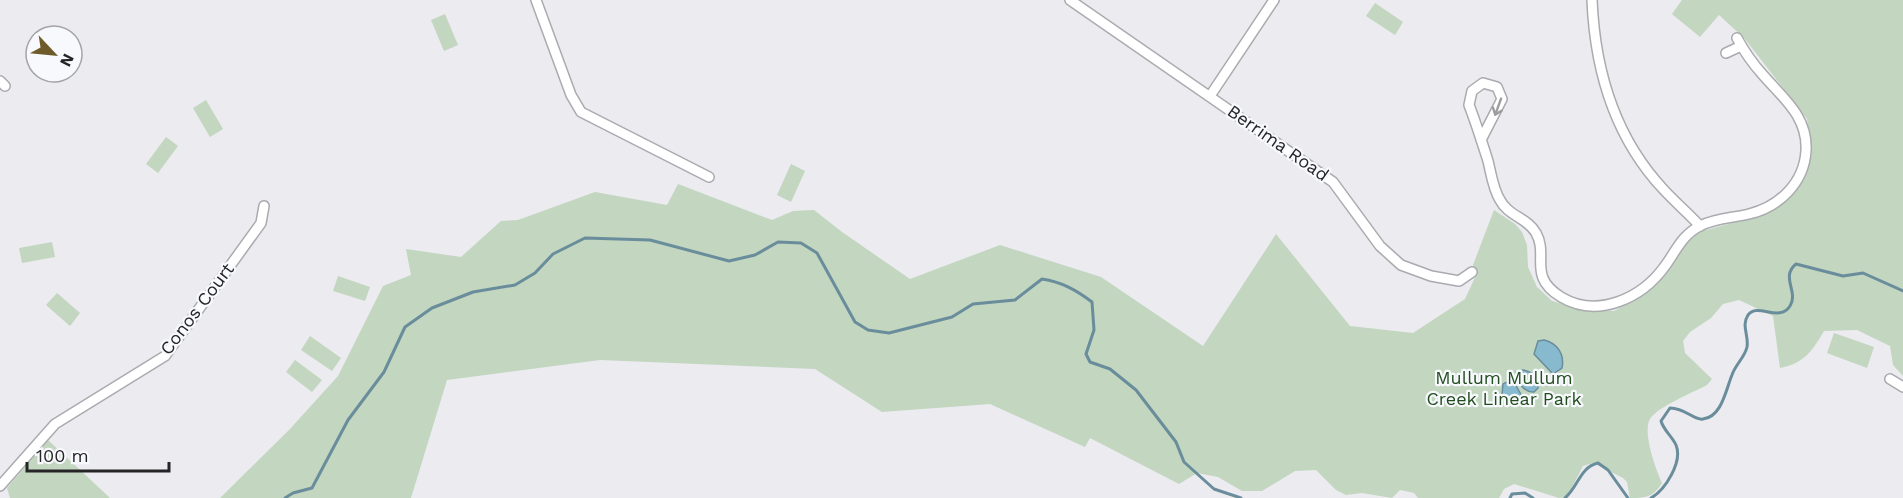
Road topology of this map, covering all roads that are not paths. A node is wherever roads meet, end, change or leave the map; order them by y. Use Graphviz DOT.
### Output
graph roads {
  1 [pos="536,0"];
  2 [pos="1070,0"];
  3 [pos="1274,0"];
  4 [pos="1592,0"];
  5 [pos="1726,53"];
  6 [pos="1210,96"];
  7 [pos="1481,140"];
  8 [pos="709,177"];
  9 [pos="264,206"];
  10 [pos="1700,226"];
  11 [pos="1472,272"];
  12 [pos="1890,379"];
  13 [pos="1903,387"];
  14 [pos="0,486"];
  1 -- 8 [label="street"];
  2 -- 6 [label="street, Berrima Road"];
  3 -- 6 [label="street"];
  4 -- 10 [label="street"];
  5 -- 10 [label="street"];
  6 -- 11 [label="street, Berrima Road"];
  7 -- 7 [label="street, one-way"];
  7 -- 10 [label="street"];
  9 -- 14 [label="street, Conos Court"];
  12 -- 13 [label="street"];
}
